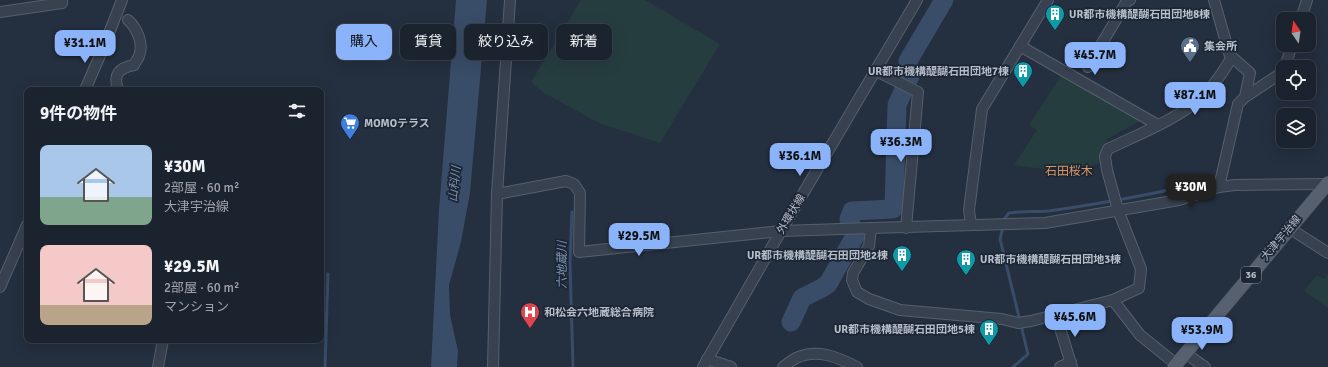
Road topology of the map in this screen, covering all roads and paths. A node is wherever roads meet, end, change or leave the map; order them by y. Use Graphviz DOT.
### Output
graph roads {
  1 [pos="62,0"];
  2 [pos="122,0"];
  3 [pos="510,0"];
  4 [pos="917,0"];
  5 [pos="1048,0"];
  6 [pos="1130,0"];
  7 [pos="1214,0"];
  8 [pos="1307,0"];
  9 [pos="0,12"];
  10 [pos="1303,12"];
  11 [pos="128,20"];
  12 [pos="1020,46"];
  13 [pos="1232,57"];
  14 [pos="1088,68"];
  15 [pos="876,71"];
  16 [pos="1276,77"];
  17 [pos="86,87"];
  18 [pos="117,87"];
  19 [pos="1245,97"];
  20 [pos="1158,125"];
  21 [pos="1327,183"];
  22 [pos="1219,187"];
  23 [pos="497,194"];
  24 [pos="1118,210"];
  25 [pos="971,224"];
  26 [pos="871,228"];
  27 [pos="906,228"];
  28 [pos="1289,228"];
  29 [pos="24,231"];
  30 [pos="780,231"];
  31 [pos="1328,253"];
  32 [pos="0,287"];
  33 [pos="1113,300"];
  34 [pos="1056,315"];
  35 [pos="162,343"];
  36 [pos="1186,353"];
  37 [pos="705,363"];
  38 [pos="1071,365"];
  39 [pos="1175,365"];
  40 [pos="158,367"];
  41 [pos="493,367"];
  42 [pos="731,367"];
  43 [pos="783,367"];
  44 [pos="856,367"];
  45 [pos="1060,367"];
  46 [pos="1205,367"];
  1 -- 9 [label="street"];
  2 -- 17 [label="street"];
  3 -- 23 [label="street"];
  4 -- 15 [label="street, 外環状線"];
  5 -- 12 [label="street"];
  6 -- 14 [label="street"];
  7 -- 13 [label="street"];
  8 -- 10 [label="street"];
  11 -- 18 [label="street"];
  12 -- 20 [label="street"];
  12 -- 25 [label="street"];
  13 -- 19 [label="street"];
  13 -- 20 [label="street"];
  15 -- 27 [label="street"];
  15 -- 30 [label="street, 外環状線"];
  16 -- 19 [label="street"];
  19 -- 22 [label="street"];
  20 -- 24 [label="street"];
  21 -- 22 [label="street"];
  21 -- 28 [label="main road, 大津宇治線 / 36"];
  22 -- 24 [label="street"];
  23 -- 30 [label="street"];
  23 -- 41 [label="street"];
  24 -- 25 [label="street"];
  24 -- 33 [label="street"];
  25 -- 27 [label="street"];
  26 -- 27 [label="street"];
  26 -- 30 [label="street"];
  26 -- 34 [label="street"];
  28 -- 31 [label="street"];
  28 -- 36 [label="main road, 大津宇治線 / 36"];
  29 -- 32 [label="street"];
  30 -- 37 [label="street, 外環状線"];
  33 -- 34 [label="street"];
  33 -- 39 [label="street"];
  34 -- 38 [label="street"];
  35 -- 40 [label="street"];
  36 -- 39 [label="main road, 大津宇治線 / 36"];
  36 -- 46 [label="street"];
  37 -- 42 [label="street"];
  38 -- 45 [label="street"];
  43 -- 44 [label="street"];
}
